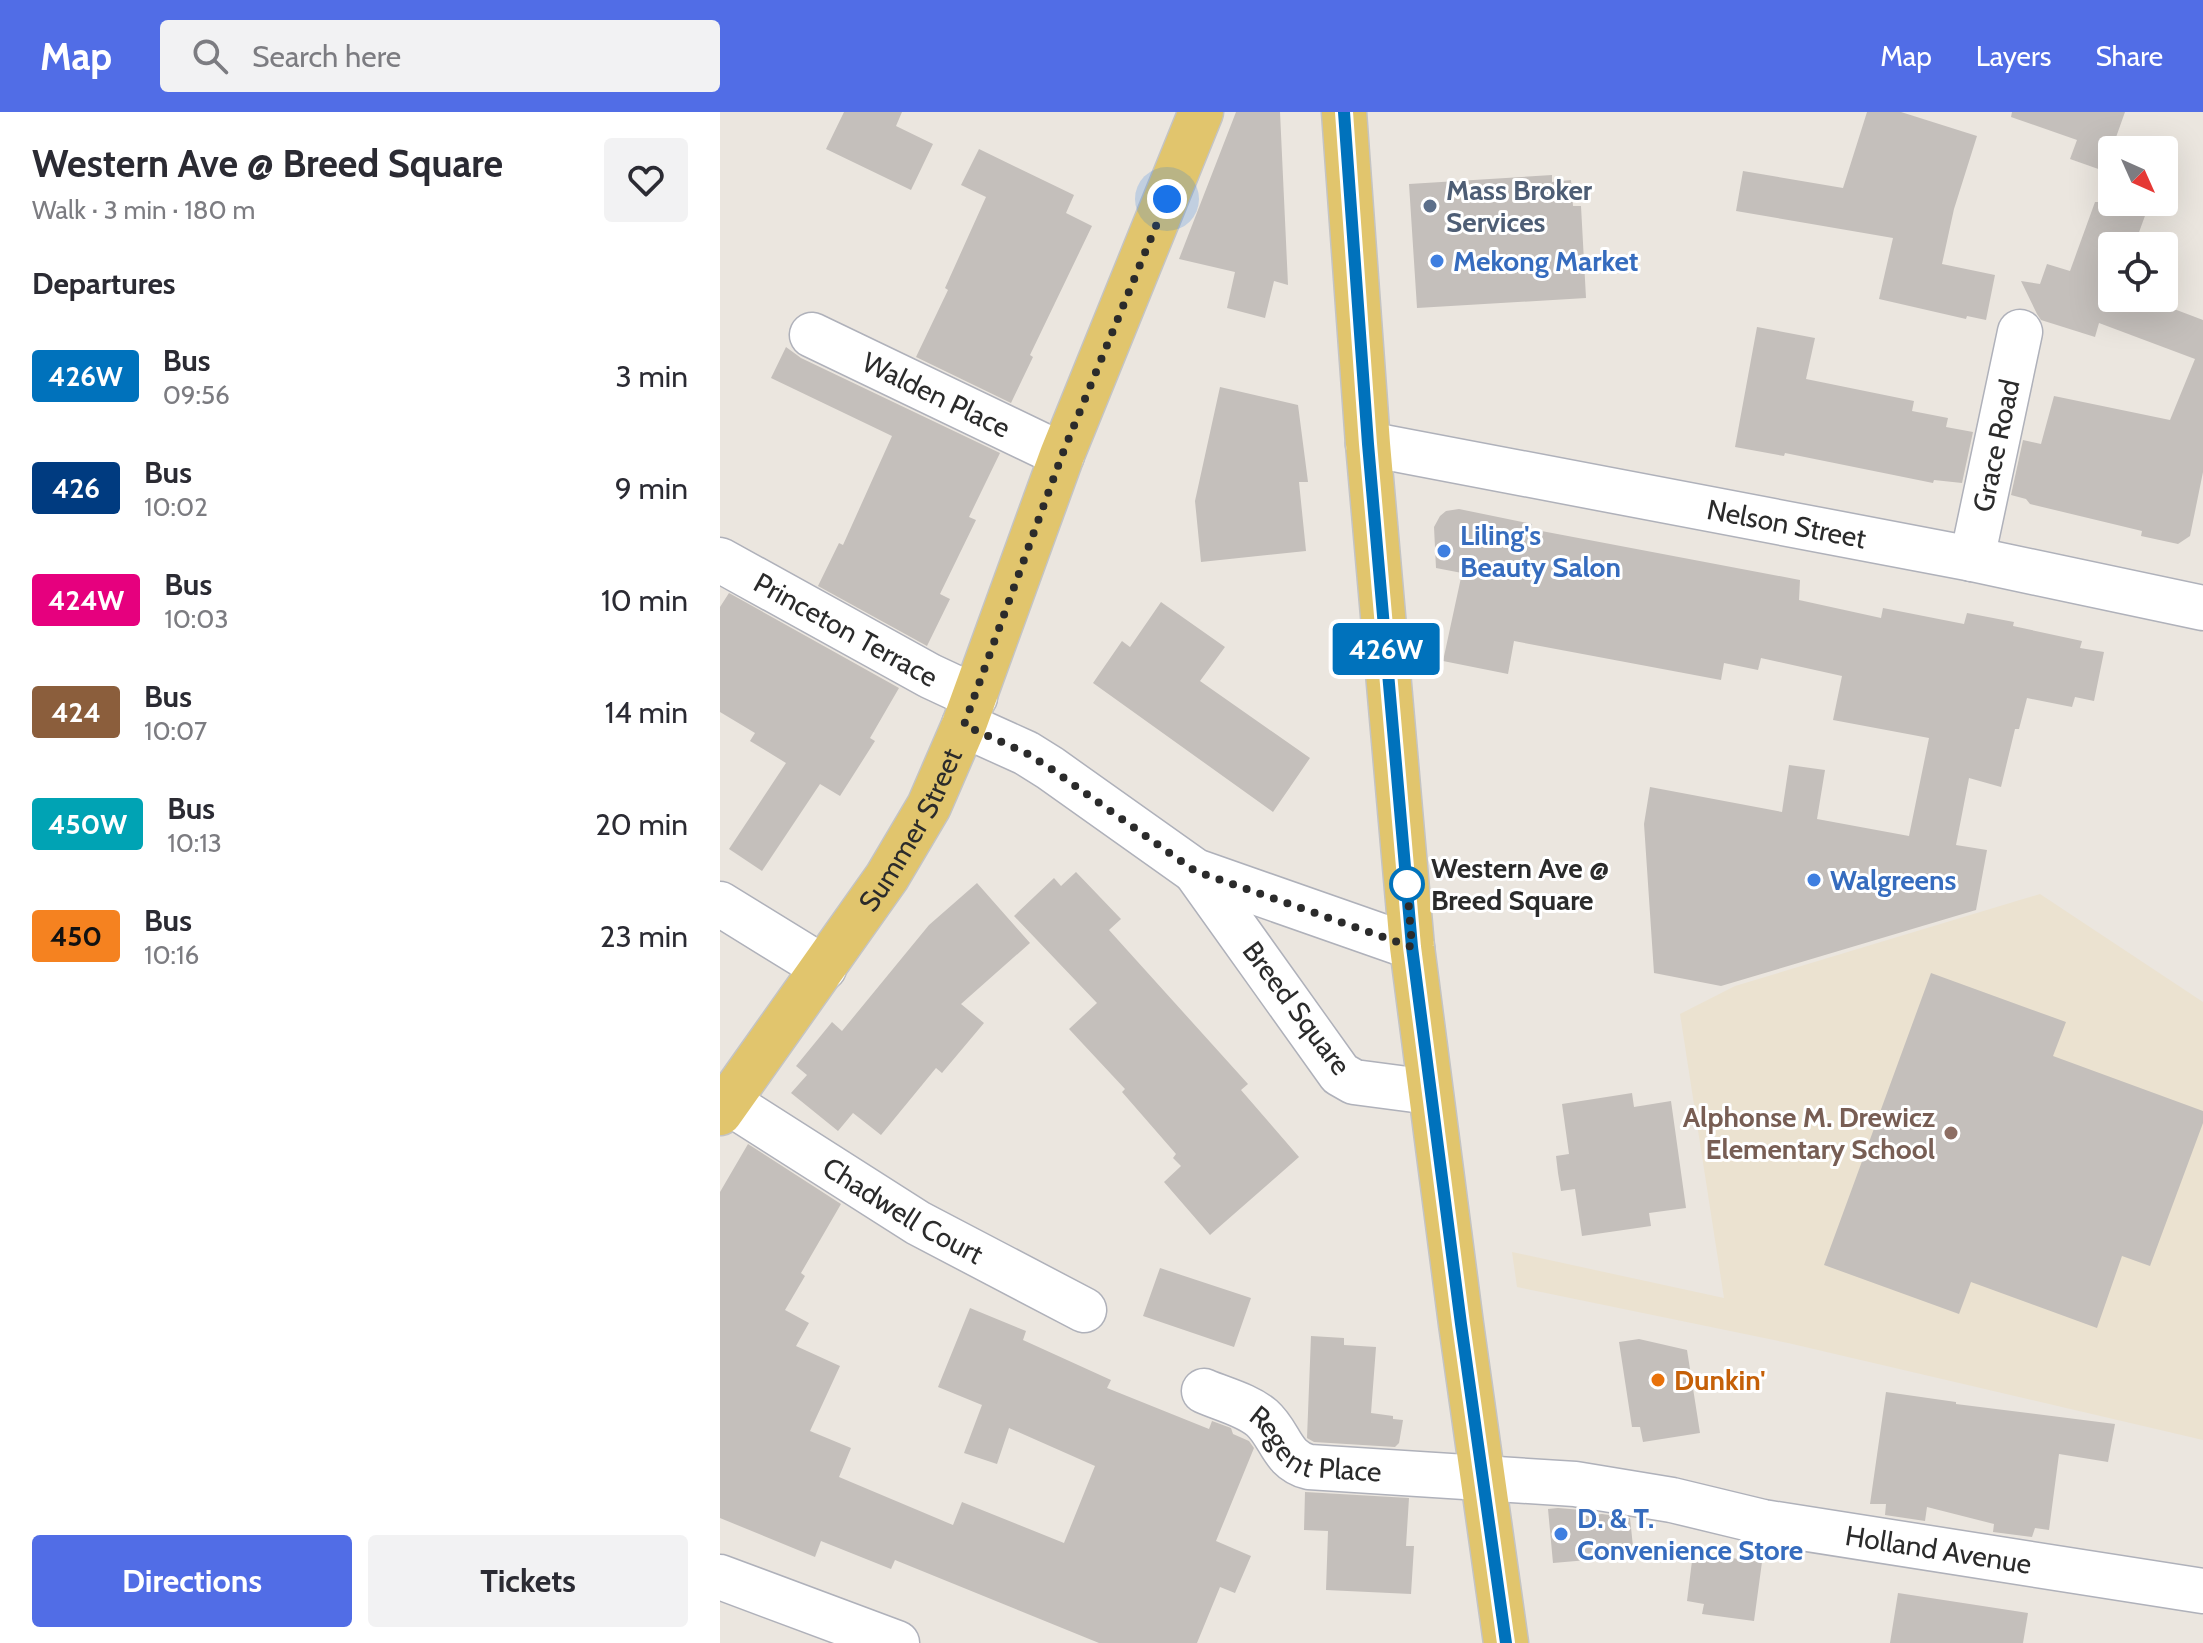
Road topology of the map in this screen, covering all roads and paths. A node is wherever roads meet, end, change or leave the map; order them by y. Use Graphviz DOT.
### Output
graph roads {
  1 [pos="1201,112"];
  2 [pos="1344,112"];
  3 [pos="2020,332"];
  4 [pos="812,335"];
  5 [pos="1368,444"];
  6 [pos="1062,455"];
  7 [pos="1972,559"];
  8 [pos="720,560"];
  9 [pos="2203,608"];
  10 [pos="969,711"];
  11 [pos="1195,871"];
  12 [pos="720,904"];
  13 [pos="1412,947"];
  14 [pos="824,968"];
  15 [pos="1430,1092"];
  16 [pos="724,1107"];
  17 [pos="1084,1310"];
  18 [pos="1204,1391"];
  19 [pos="1484,1480"];
  20 [pos="720,1577"];
  21 [pos="2203,1591"];
  22 [pos="897,1643"];
  23 [pos="1506,1643"];
  1 -- 6 [label="main road, Summer Street"];
  2 -- 5 [label="main road"];
  3 -- 7 [label="street, Grace Road"];
  4 -- 6 [label="street, Walden Place"];
  5 -- 7 [label="street, Nelson Street"];
  5 -- 13 [label="main road"];
  6 -- 10 [label="main road, Summer Street"];
  7 -- 9 [label="street, Nelson Street"];
  8 -- 10 [label="street, Princeton Terrace"];
  10 -- 11 [label="street, Breed Square"];
  10 -- 14 [label="main road, Summer Street"];
  11 -- 13 [label="street, Breed Square"];
  11 -- 15 [label="street, Breed Square"];
  12 -- 14 [label="street"];
  13 -- 15 [label="main road"];
  14 -- 16 [label="main road, Summer Street"];
  15 -- 19 [label="main road"];
  16 -- 17 [label="street, Chadwell Court"];
  18 -- 19 [label="street, Regent Place"];
  19 -- 21 [label="street, Holland Avenue"];
  19 -- 23 [label="main road"];
  20 -- 22 [label="street"];
}
